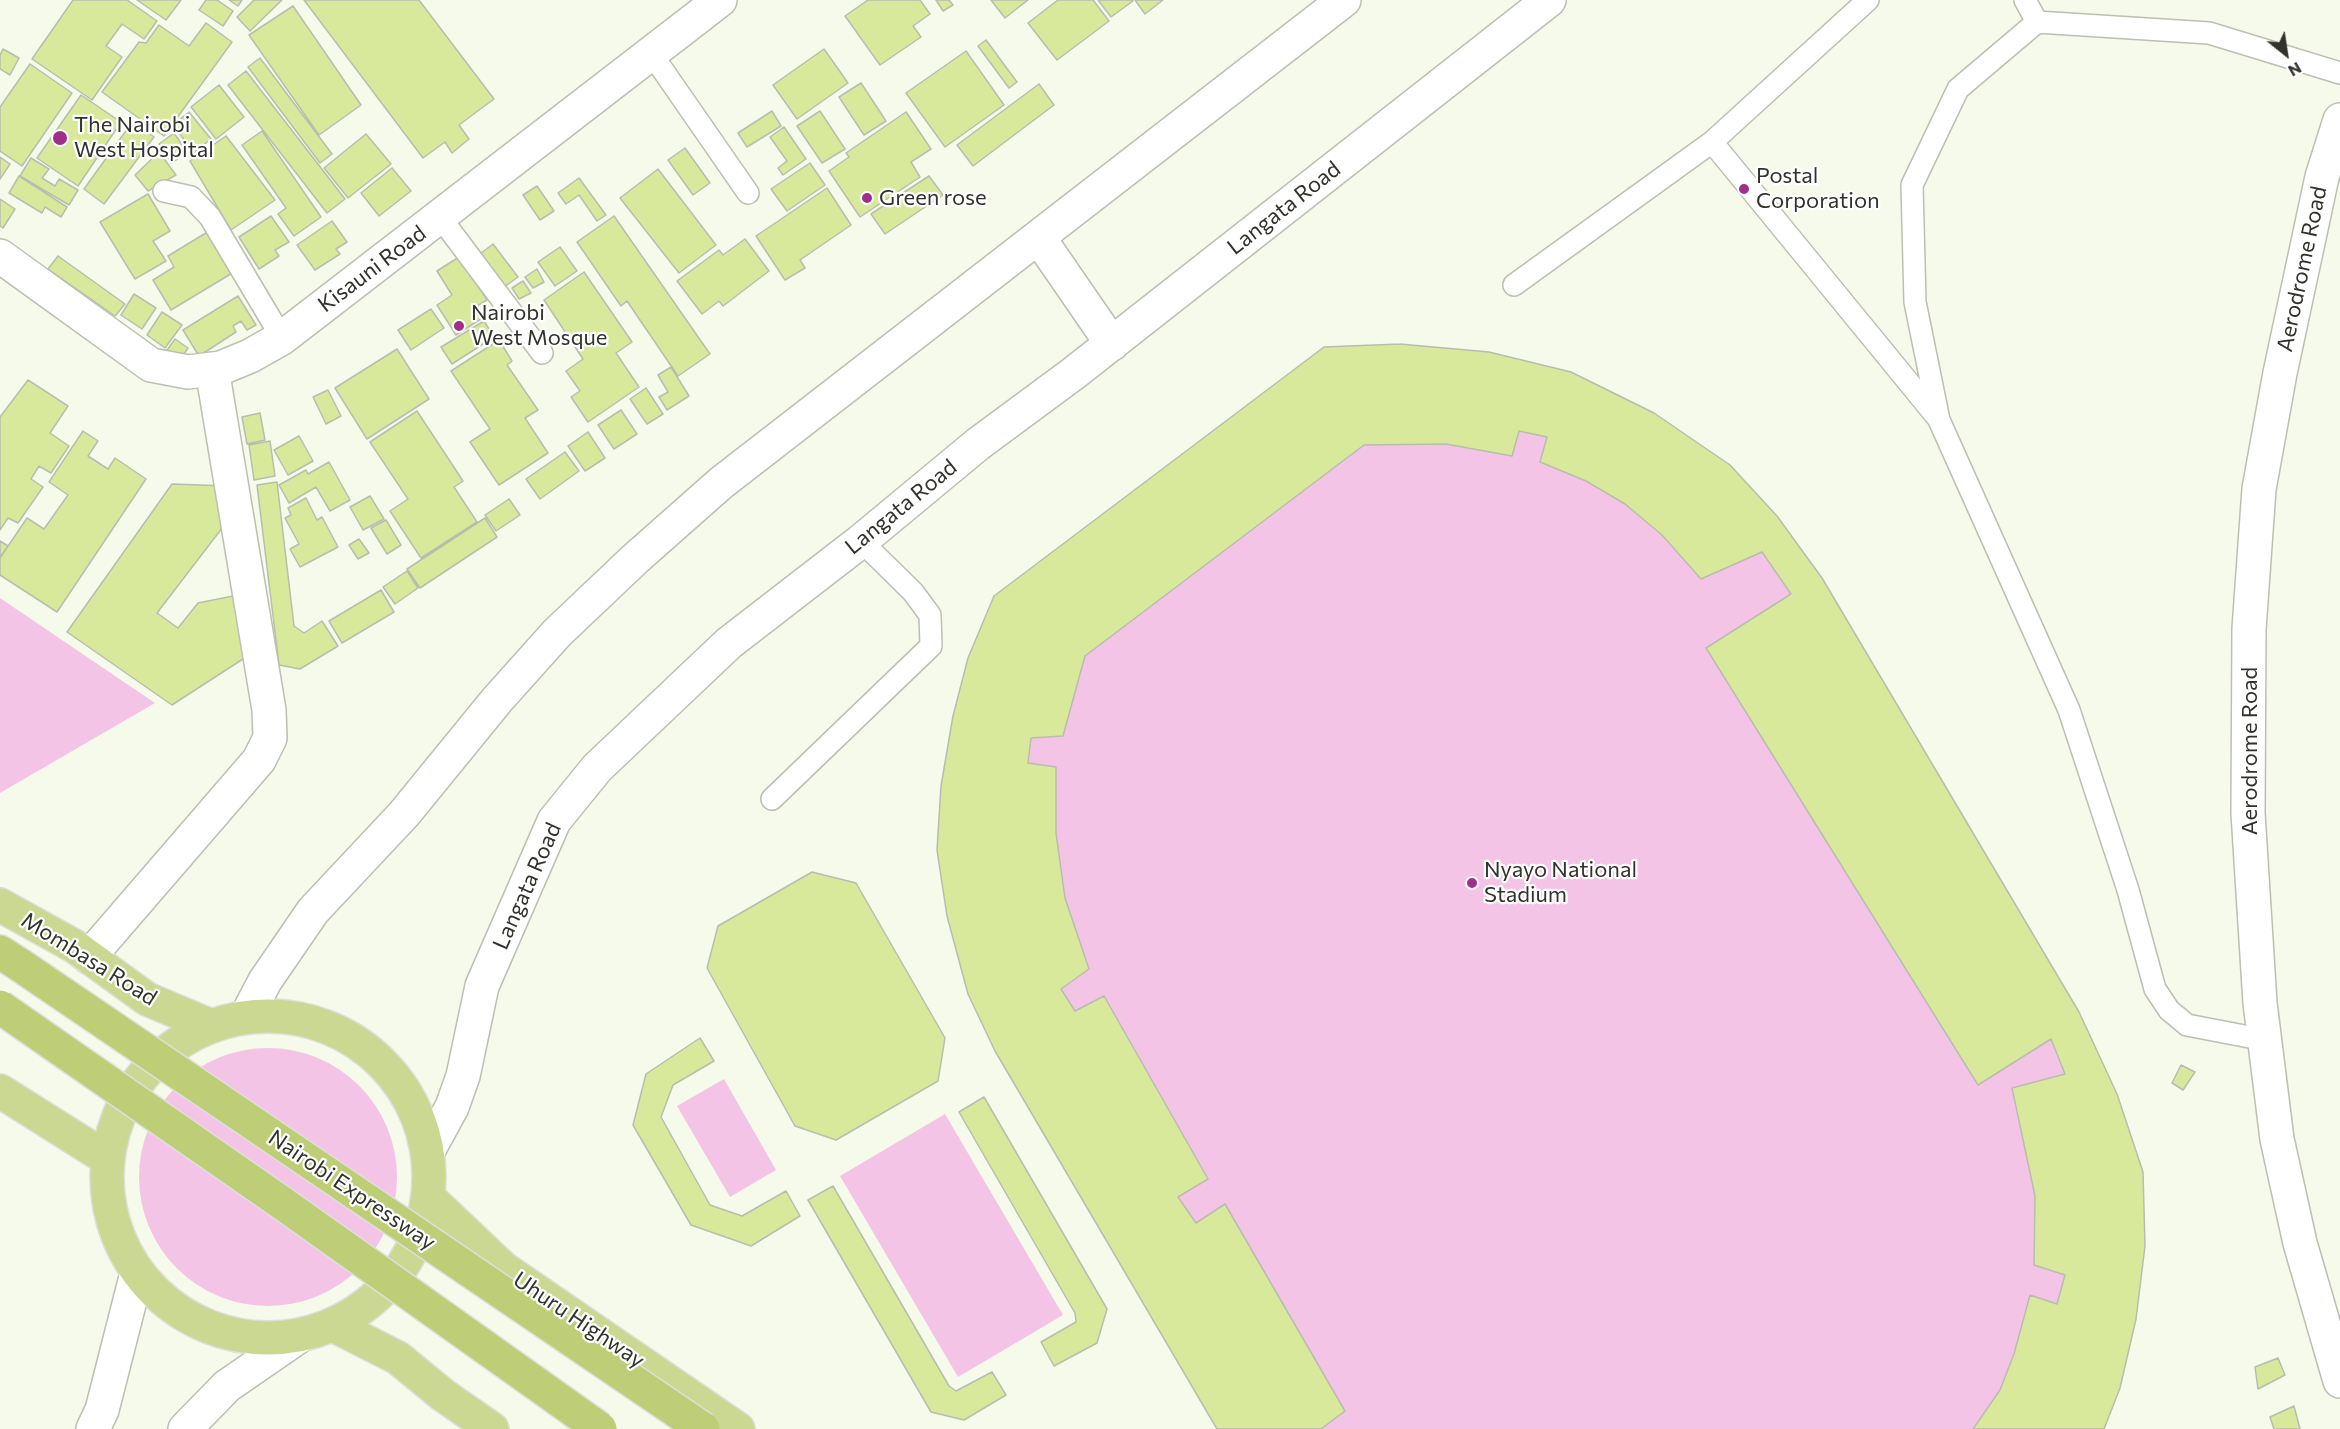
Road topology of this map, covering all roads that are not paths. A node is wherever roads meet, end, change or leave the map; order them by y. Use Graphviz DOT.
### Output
graph roads {
  1 [pos="720,0"];
  2 [pos="1344,0"];
  3 [pos="1549,0"];
  4 [pos="1868,0"];
  5 [pos="2025,0"];
  6 [pos="2037,22"];
  7 [pos="651,53"];
  8 [pos="2340,73"];
  9 [pos="2340,120"];
  10 [pos="1712,142"];
  11 [pos="164,191"];
  12 [pos="748,193"];
  13 [pos="440,217"];
  14 [pos="1039,238"];
  15 [pos="0,256"];
  16 [pos="1514,285"];
  17 [pos="282,338"];
  18 [pos="1112,344"];
  19 [pos="542,353"];
  20 [pos="212,369"];
  21 [pos="1939,420"];
  22 [pos="861,540"];
  23 [pos="772,799"];
  24 [pos="0,905"];
  25 [pos="0,952"];
  26 [pos="89,957"];
  27 [pos="0,1007"];
  28 [pos="246,1017"];
  29 [pos="211,1026"];
  30 [pos="2265,1040"];
  31 [pos="0,1091"];
  32 [pos="429,1149"];
  33 [pos="108,1159"];
  34 [pos="429,1198"];
  35 [pos="137,1273"];
  36 [pos="333,1325"];
  37 [pos="302,1335"];
  38 [pos="2340,1381"];
  39 [pos="93,1429"];
  40 [pos="185,1429"];
  41 [pos="492,1429"];
  42 [pos="600,1429"];
  43 [pos="703,1429"];
  44 [pos="738,1429"];
  1 -- 7 [label="main road, Kisauni Road"];
  2 -- 14 [label="main road"];
  3 -- 18 [label="main road, Langata Road"];
  4 -- 10 [label="lane"];
  5 -- 6 [label="lane"];
  6 -- 8 [label="lane"];
  6 -- 21 [label="lane"];
  7 -- 12 [label="lane"];
  7 -- 13 [label="main road, Kisauni Road"];
  9 -- 30 [label="main road, Aerodrome Road"];
  10 -- 16 [label="lane"];
  10 -- 21 [label="lane"];
  11 -- 17 [label="lane"];
  13 -- 17 [label="main road, Kisauni Road"];
  13 -- 19 [label="lane"];
  14 -- 18 [label="main road"];
  14 -- 28 [label="main road"];
  15 -- 20 [label="main road, Kisauni Road"];
  17 -- 20 [label="main road, Kisauni Road"];
  18 -- 22 [label="main road, Langata Road"];
  20 -- 26 [label="main road"];
  21 -- 30 [label="lane"];
  22 -- 23 [label="lane"];
  22 -- 32 [label="main road, Langata Road"];
  24 -- 26 [label="highway, Mombasa Road"];
  25 -- 43 [label="highway, Nairobi Expressway, bridge"];
  26 -- 29 [label="highway, Mombasa Road"];
  27 -- 42 [label="highway, bridge"];
  28 -- 29 [label="highway"];
  28 -- 32 [label="highway"];
  29 -- 33 [label="highway"];
  30 -- 38 [label="main road, Aerodrome Road"];
  31 -- 33 [label="highway"];
  32 -- 34 [label="highway"];
  33 -- 35 [label="highway"];
  34 -- 36 [label="highway"];
  34 -- 44 [label="highway, Uhuru Highway"];
  35 -- 37 [label="highway"];
  35 -- 39 [label="main road"];
  36 -- 37 [label="highway"];
  36 -- 41 [label="highway"];
  37 -- 40 [label="main road"];
}
